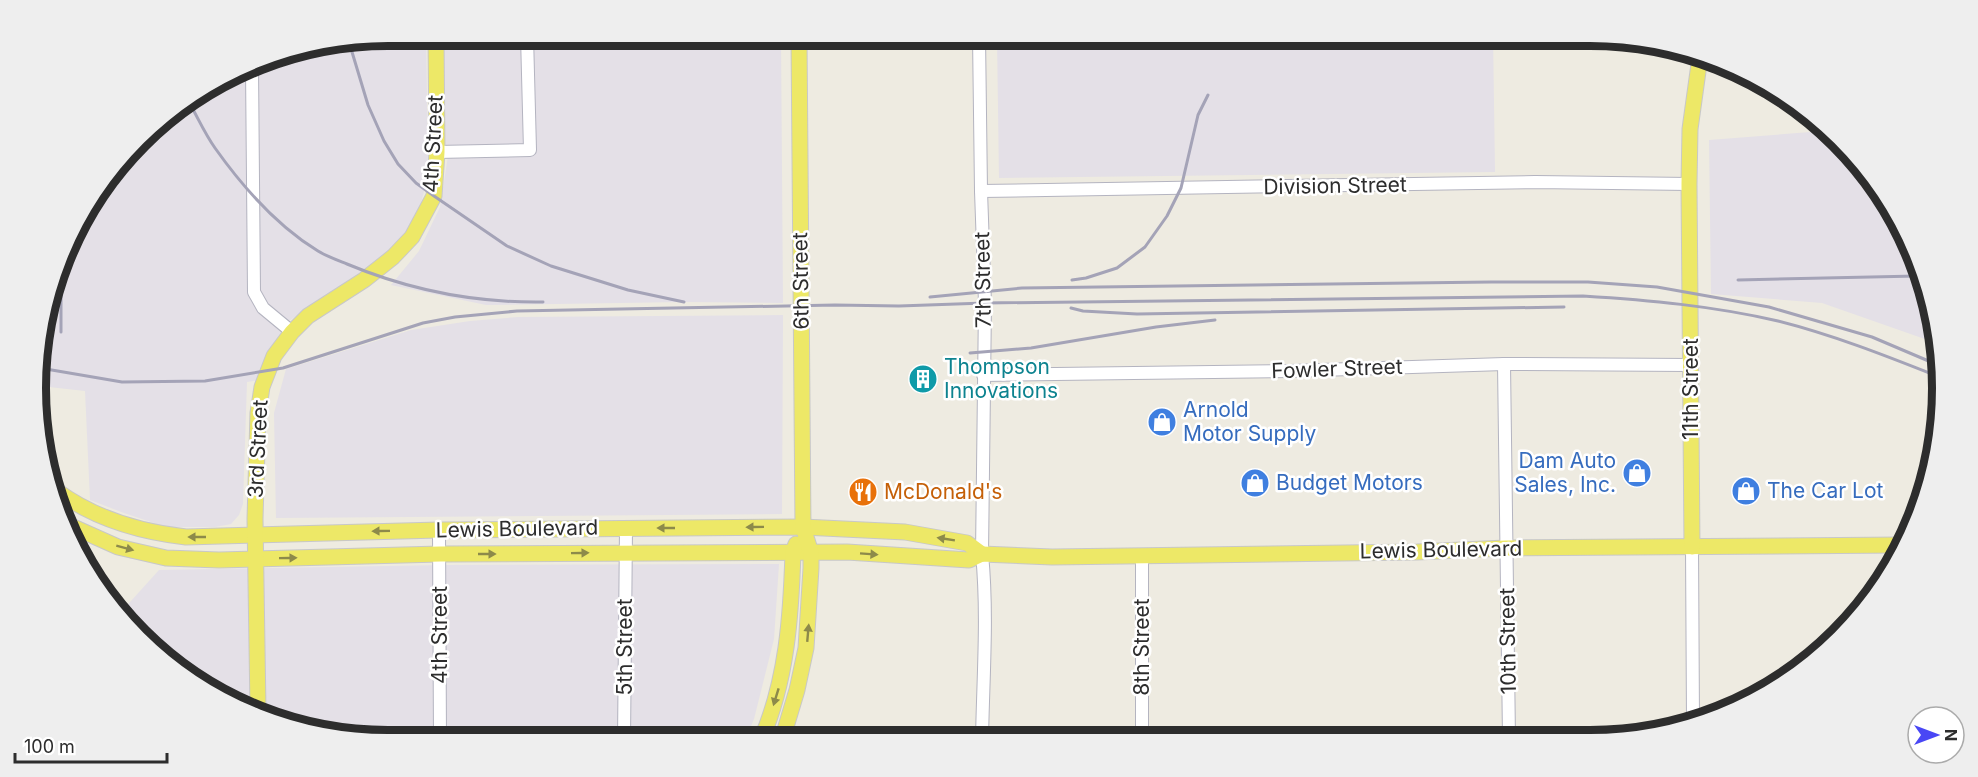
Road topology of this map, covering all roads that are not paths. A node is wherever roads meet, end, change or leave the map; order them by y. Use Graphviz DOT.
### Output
graph roads {
  1 [pos="436,46"];
  2 [pos="527,46"];
  3 [pos="800,46"];
  4 [pos="979,46"];
  5 [pos="1699,65"];
  6 [pos="252,76"];
  7 [pos="437,152"];
  8 [pos="1689,184"];
  9 [pos="981,191"];
  10 [pos="292,332"];
  11 [pos="1504,364"];
  12 [pos="1691,365"];
  13 [pos="983,375"];
  14 [pos="64,495"];
  15 [pos="803,527"];
  16 [pos="626,528"];
  17 [pos="77,529"];
  18 [pos="439,530"];
  19 [pos="255,534"];
  20 [pos="1893,545"];
  21 [pos="1692,547"];
  22 [pos="1506,548"];
  23 [pos="793,552"];
  24 [pos="626,553"];
  25 [pos="811,553"];
  26 [pos="440,554"];
  27 [pos="982,554"];
  28 [pos="1142,556"];
  29 [pos="256,558"];
  30 [pos="258,704"];
  31 [pos="1693,714"];
  32 [pos="440,730"];
  33 [pos="624,730"];
  34 [pos="764,730"];
  35 [pos="785,730"];
  36 [pos="982,730"];
  37 [pos="1142,730"];
  38 [pos="1509,730"];
  1 -- 7 [label="main road, 4th Street"];
  2 -- 7 [label="street"];
  3 -- 15 [label="main road, 6th Street"];
  4 -- 9 [label="street, 7th Street"];
  5 -- 8 [label="main road, 11th Street"];
  6 -- 10 [label="street"];
  7 -- 10 [label="main road, 4th Street"];
  8 -- 9 [label="street, Division Street"];
  8 -- 12 [label="main road, 11th Street"];
  9 -- 13 [label="street, 7th Street"];
  10 -- 19 [label="main road, 3rd Street"];
  11 -- 12 [label="street, Fowler Street"];
  11 -- 13 [label="street, Fowler Street"];
  11 -- 22 [label="street, 10th Street"];
  12 -- 21 [label="main road, 11th Street"];
  13 -- 27 [label="street, 7th Street"];
  19 -- 14 [label="main road, Lewis Boulevard, one-way"];
  15 -- 16 [label="main road, Lewis Boulevard, one-way"];
  15 -- 23 [label="main road, 6th Street"];
  15 -- 25 [label="main road, 6th Street"];
  27 -- 15 [label="main road, Lewis Boulevard, one-way"];
  16 -- 18 [label="main road, Lewis Boulevard"];
  16 -- 24 [label="street, 5th Street"];
  17 -- 29 [label="main road, Lewis Boulevard, one-way"];
  18 -- 19 [label="main road, Lewis Boulevard, one-way"];
  18 -- 26 [label="street, 4th Street"];
  19 -- 29 [label="main road, 3rd Street"];
  20 -- 21 [label="main road, Lewis Boulevard"];
  21 -- 22 [label="main road, Lewis Boulevard"];
  21 -- 31 [label="street, 11th Street"];
  22 -- 28 [label="main road, Lewis Boulevard"];
  22 -- 38 [label="street, 10th Street"];
  23 -- 24 [label="main road, Lewis Boulevard"];
  23 -- 25 [label="main road, Lewis Boulevard"];
  23 -- 34 [label="main road, 6th Street, one-way"];
  26 -- 24 [label="main road, Lewis Boulevard, one-way"];
  24 -- 33 [label="street, 5th Street"];
  25 -- 27 [label="main road, Lewis Boulevard, one-way"];
  35 -- 25 [label="main road, 6th Street, one-way"];
  29 -- 26 [label="main road, Lewis Boulevard, one-way"];
  26 -- 32 [label="street, 4th Street"];
  27 -- 28 [label="main road, Lewis Boulevard"];
  27 -- 36 [label="street, 7th Street"];
  28 -- 37 [label="street, 8th Street"];
  29 -- 30 [label="main road, 3rd Street"];
}
